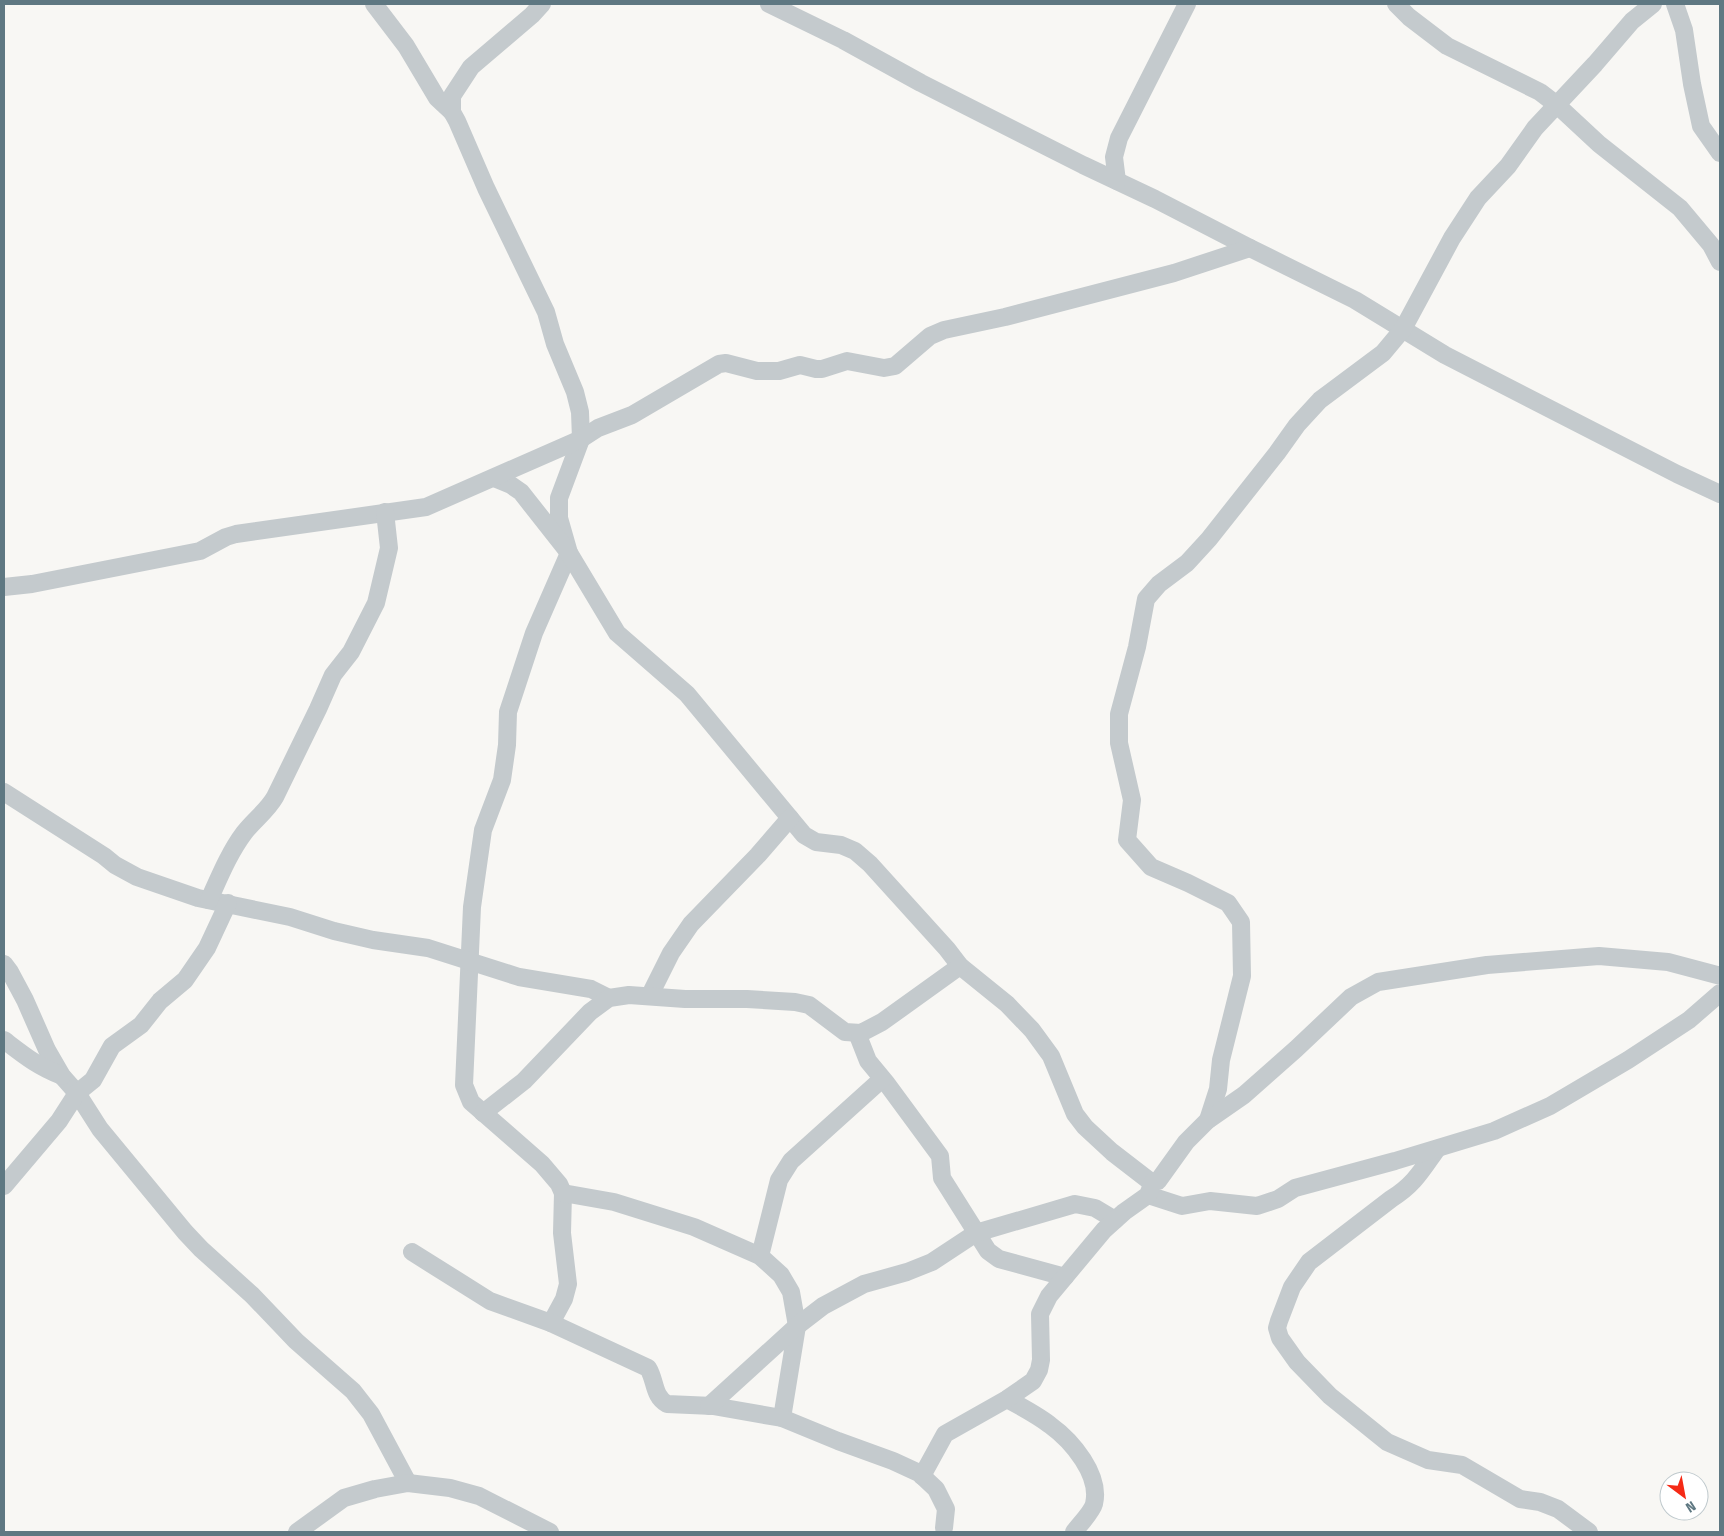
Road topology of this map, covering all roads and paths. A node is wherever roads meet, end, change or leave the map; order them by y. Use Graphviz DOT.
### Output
graph roads {
  1 [pos="374,4"];
  2 [pos="542,4"];
  3 [pos="769,4"];
  4 [pos="1187,4"];
  5 [pos="1396,4"];
  6 [pos="1653,4"];
  7 [pos="1675,4"];
  8 [pos="1557,105"];
  9 [pos="452,112"];
  10 [pos="1720,153"];
  11 [pos="1116,181"];
  12 [pos="1250,248"];
  13 [pos="1718,253"];
  14 [pos="1403,329"];
  15 [pos="580,439"];
  16 [pos="494,478"];
  17 [pos="1720,494"];
  18 [pos="385,512"];
  19 [pos="569,553"];
  20 [pos="4,587"];
  21 [pos="4,792"];
  22 [pos="790,818"];
  23 [pos="209,900"];
  24 [pos="228,903"];
  25 [pos="469,961"];
  26 [pos="4,964"];
  27 [pos="960,966"];
  28 [pos="1720,974"];
  29 [pos="1720,993"];
  30 [pos="650,995"];
  31 [pos="608,998"];
  32 [pos="857,1033"];
  33 [pos="4,1040"];
  34 [pos="62,1076"];
  35 [pos="882,1079"];
  36 [pos="77,1093"];
  37 [pos="483,1113"];
  38 [pos="1208,1120"];
  39 [pos="1437,1148"];
  40 [pos="4,1186"];
  41 [pos="1151,1189"];
  42 [pos="563,1193"];
  43 [pos="1115,1220"];
  44 [pos="976,1234"];
  45 [pos="412,1252"];
  46 [pos="760,1256"];
  47 [pos="1065,1277"];
  48 [pos="551,1324"];
  49 [pos="797,1326"];
  50 [pos="1007,1399"];
  51 [pos="709,1406"];
  52 [pos="782,1418"];
  53 [pos="922,1476"];
  54 [pos="408,1483"];
  55 [pos="944,1528"];
  56 [pos="297,1532"];
  57 [pos="550,1532"];
  58 [pos="1074,1532"];
  59 [pos="1589,1532"];
  1 -- 9 [label="street"];
  2 -- 9 [label="street"];
  3 -- 11 [label="street"];
  4 -- 11 [label="street"];
  5 -- 8 [label="street"];
  6 -- 8 [label="street"];
  7 -- 10 [label="street"];
  8 -- 13 [label="street"];
  8 -- 14 [label="street"];
  9 -- 15 [label="street"];
  11 -- 12 [label="street"];
  12 -- 14 [label="street"];
  12 -- 15 [label="street"];
  14 -- 17 [label="street"];
  14 -- 38 [label="street"];
  15 -- 16 [label="street"];
  15 -- 19 [label="street"];
  16 -- 18 [label="street"];
  16 -- 19 [label="street"];
  18 -- 20 [label="street"];
  18 -- 23 [label="street"];
  19 -- 22 [label="street"];
  19 -- 25 [label="street"];
  21 -- 23 [label="street"];
  22 -- 27 [label="street"];
  22 -- 30 [label="street"];
  23 -- 24 [label="street"];
  24 -- 25 [label="street"];
  24 -- 36 [label="street"];
  25 -- 31 [label="street"];
  25 -- 37 [label="street"];
  26 -- 34 [label="street"];
  27 -- 32 [label="street"];
  27 -- 41 [label="street"];
  28 -- 38 [label="street"];
  29 -- 39 [label="street"];
  30 -- 31 [label="street"];
  30 -- 32 [label="street"];
  31 -- 37 [label="street"];
  32 -- 35 [label="street"];
  33 -- 34 [label="street"];
  34 -- 36 [label="street"];
  35 -- 44 [label="street"];
  35 -- 46 [label="street"];
  36 -- 40 [label="street"];
  36 -- 54 [label="street"];
  37 -- 42 [label="street"];
  38 -- 41 [label="street"];
  39 -- 41 [label="street"];
  39 -- 59 [label="street"];
  41 -- 43 [label="street"];
  42 -- 46 [label="street"];
  42 -- 48 [label="street"];
  43 -- 44 [label="street"];
  43 -- 47 [label="street"];
  44 -- 47 [label="street"];
  44 -- 49 [label="street"];
  45 -- 48 [label="street"];
  46 -- 49 [label="street"];
  47 -- 50 [label="street"];
  48 -- 51 [label="street"];
  49 -- 51 [label="street"];
  49 -- 52 [label="street"];
  50 -- 53 [label="street"];
  50 -- 58 [label="street"];
  51 -- 52 [label="street"];
  52 -- 53 [label="street"];
  53 -- 55 [label="street"];
  54 -- 56 [label="street"];
  54 -- 57 [label="street"];
}
